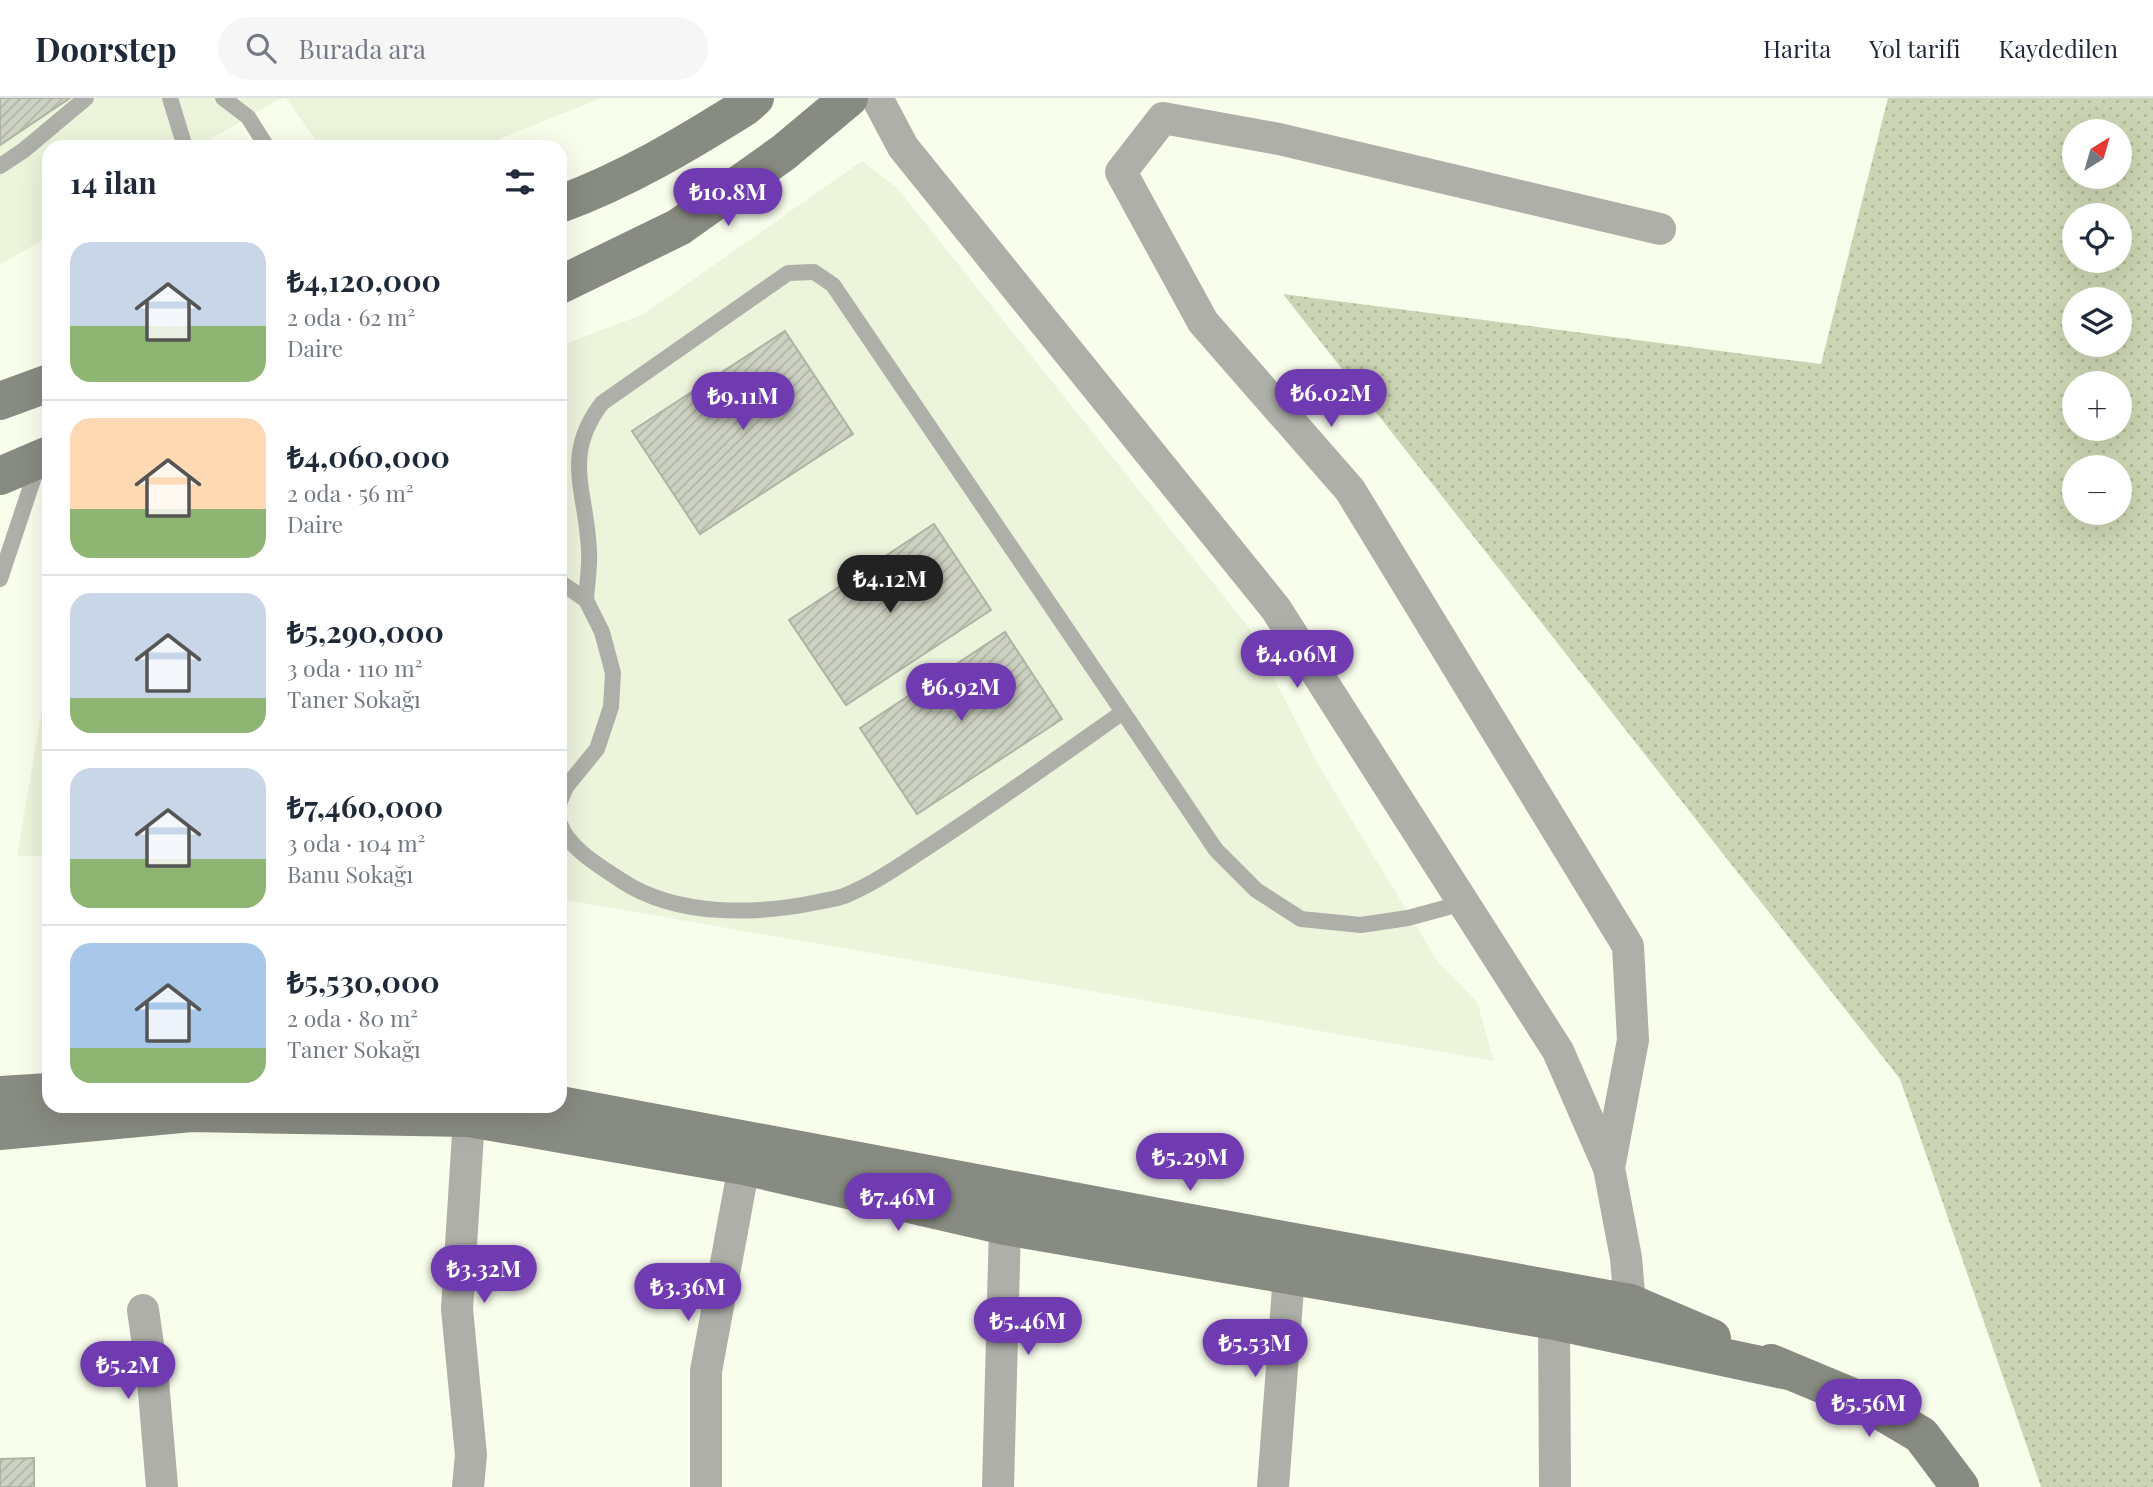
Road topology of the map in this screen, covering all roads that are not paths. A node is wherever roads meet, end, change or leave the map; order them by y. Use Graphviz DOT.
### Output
graph roads {
  1 [pos="86,98"];
  2 [pos="170,98"];
  3 [pos="223,98"];
  4 [pos="755,98"];
  5 [pos="849,98"];
  6 [pos="877,98"];
  7 [pos="183,140"];
  8 [pos="263,140"];
  9 [pos="0,166"];
  10 [pos="567,202"];
  11 [pos="1660,229"];
  12 [pos="567,282"];
  13 [pos="42,386"];
  14 [pos="0,401"];
  15 [pos="42,458"];
  16 [pos="42,463"];
  17 [pos="0,476"];
  18 [pos="0,579"];
  19 [pos="567,587"];
  20 [pos="586,600"];
  21 [pos="1123,712"];
  22 [pos="567,786"];
  23 [pos="567,838"];
  24 [pos="1462,903"];
  25 [pos="42,1092"];
  26 [pos="0,1095"];
  27 [pos="567,1106"];
  28 [pos="469,1118"];
  29 [pos="0,1131"];
  30 [pos="744,1166"];
  31 [pos="1609,1167"];
  32 [pos="1005,1226"];
  33 [pos="1289,1275"];
  34 [pos="143,1310"];
  35 [pos="1631,1320"];
  36 [pos="1554,1321"];
  37 [pos="162,1487"];
  38 [pos="468,1487"];
  39 [pos="706,1487"];
  40 [pos="998,1487"];
  41 [pos="1273,1487"];
  42 [pos="1555,1487"];
  43 [pos="1960,1487"];
  1 -- 9 [label="lane"];
  2 -- 7 [label="lane"];
  3 -- 8 [label="lane"];
  4 -- 10 [label="main road"];
  5 -- 12 [label="main road"];
  6 -- 24 [label="street"];
  11 -- 31 [label="street"];
  13 -- 14 [label="main road"];
  15 -- 17 [label="main road"];
  16 -- 18 [label="lane"];
  19 -- 20 [label="lane"];
  20 -- 21 [label="lane"];
  20 -- 22 [label="lane"];
  21 -- 23 [label="lane"];
  21 -- 24 [label="lane"];
  24 -- 31 [label="street"];
  25 -- 26 [label="main road"];
  27 -- 35 [label="main road"];
  28 -- 29 [label="main road"];
  28 -- 30 [label="main road"];
  28 -- 38 [label="street"];
  30 -- 32 [label="main road"];
  30 -- 39 [label="street"];
  31 -- 35 [label="street"];
  32 -- 33 [label="main road"];
  32 -- 40 [label="street"];
  33 -- 36 [label="main road"];
  33 -- 41 [label="street"];
  34 -- 37 [label="street"];
  35 -- 36 [label="main road"];
  35 -- 43 [label="main road"];
  36 -- 42 [label="street"];
}
